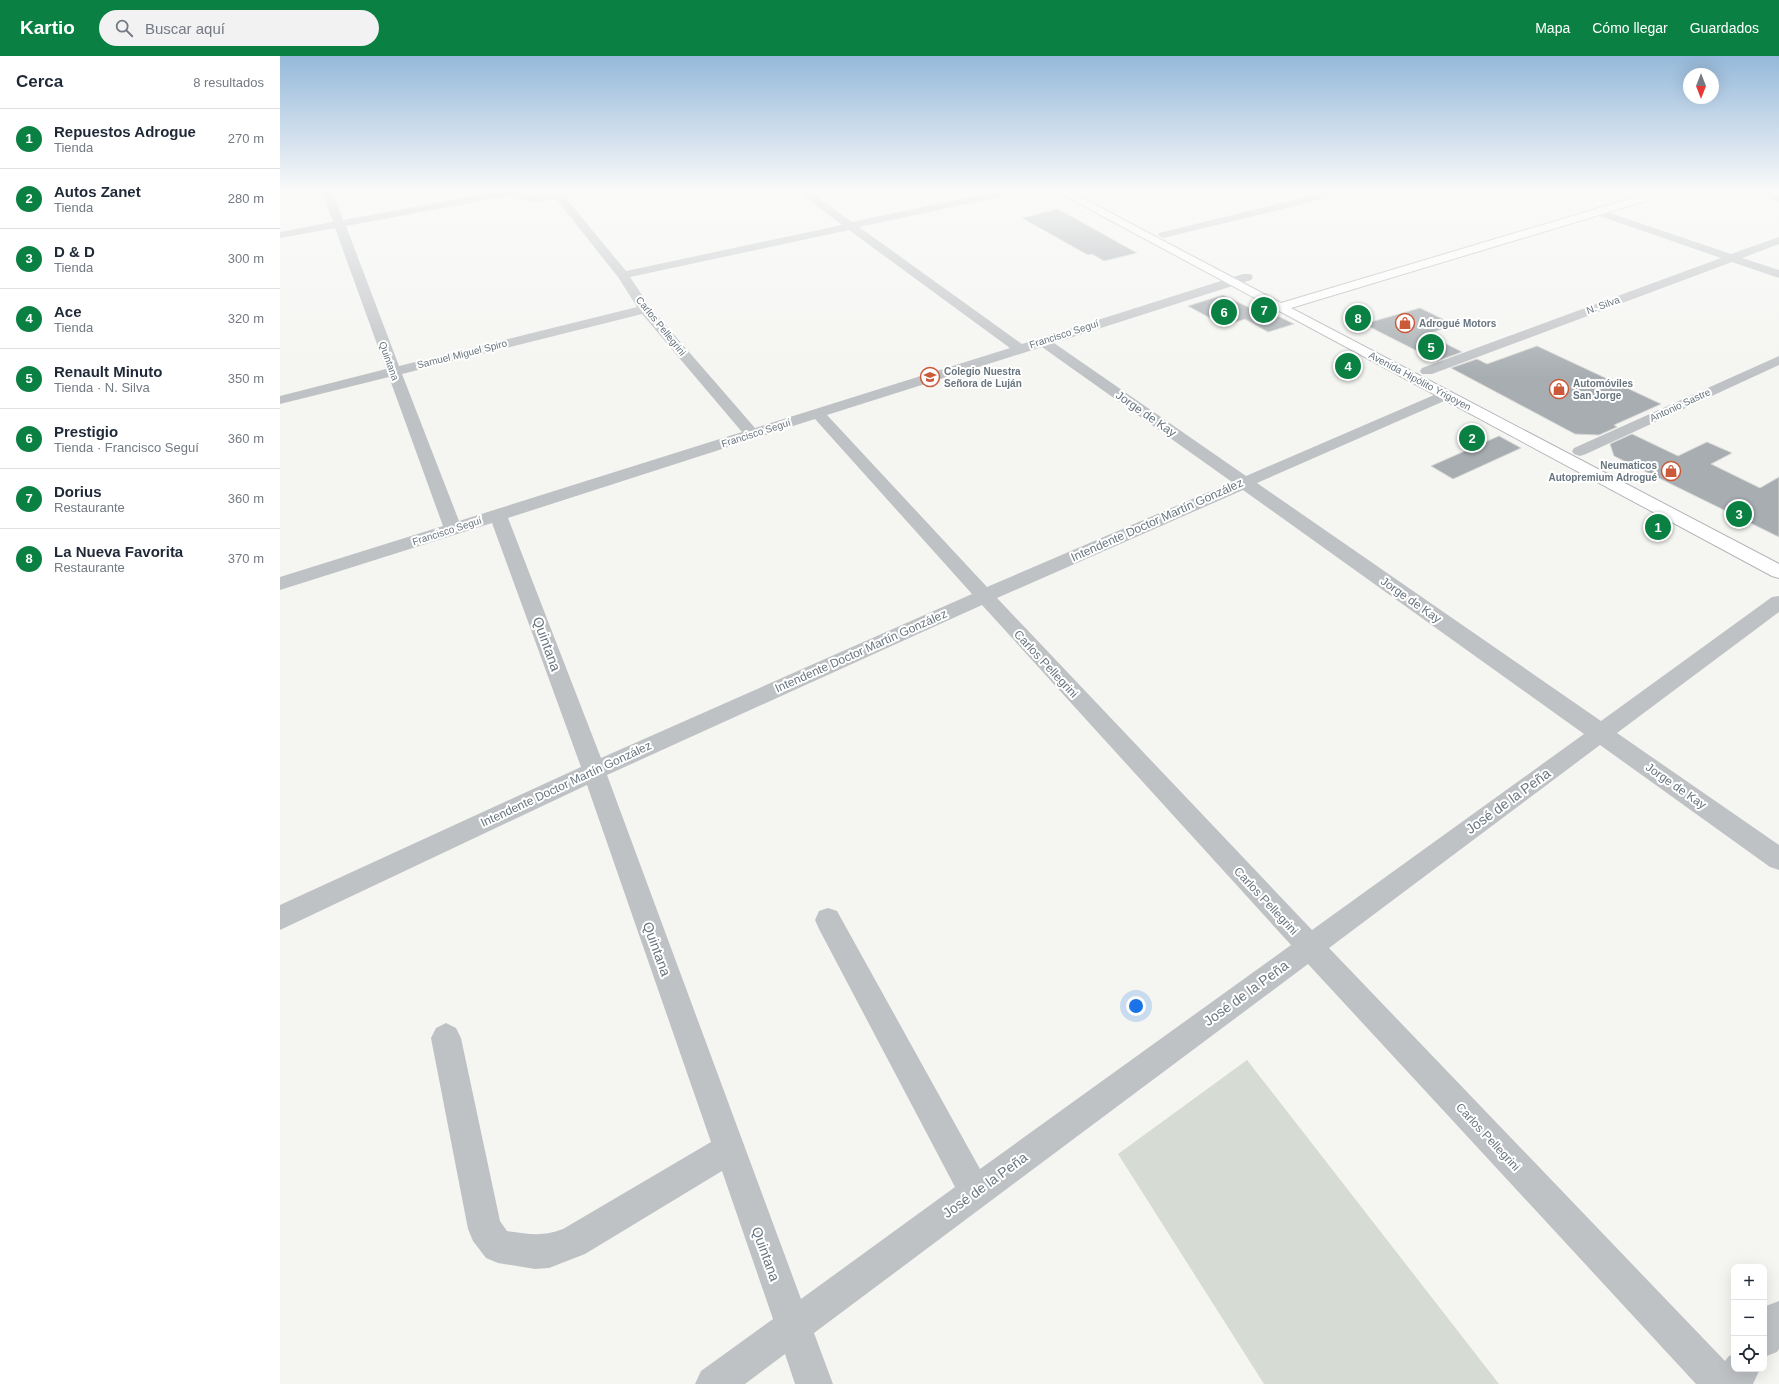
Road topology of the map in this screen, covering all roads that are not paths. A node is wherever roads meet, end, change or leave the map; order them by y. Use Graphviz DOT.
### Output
graph roads {
  1 [pos="349,253"];
  2 [pos="607,253"];
  3 [pos="725,253"];
  4 [pos="887,253"];
  5 [pos="1177,253"];
  6 [pos="1199,253"];
  7 [pos="1461,253"];
  8 [pos="1717,253"];
  9 [pos="1745,253"];
  10 [pos="1732,258"];
  11 [pos="1779,274"];
  12 [pos="623,275"];
  13 [pos="1247,277"];
  14 [pos="1231,281"];
  15 [pos="1296,302"];
  16 [pos="1280,307"];
  17 [pos="645,309"];
  18 [pos="1043,341"];
  19 [pos="1019,348"];
  20 [pos="1779,360"];
  21 [pos="1427,370"];
  22 [pos="392,371"];
  23 [pos="1446,395"];
  24 [pos="280,400"];
  25 [pos="817,413"];
  26 [pos="752,434"];
  27 [pos="1580,451"];
  28 [pos="1243,482"];
  29 [pos="498,515"];
  30 [pos="453,529"];
  31 [pos="1779,555"];
  32 [pos="1779,572"];
  33 [pos="280,584"];
  34 [pos="984,596"];
  35 [pos="1779,602"];
  36 [pos="1601,733"];
  37 [pos="594,771"];
  38 [pos="1779,859"];
  39 [pos="280,918"];
  40 [pos="828,920"];
  41 [pos="1308,947"];
  42 [pos="446,1038"];
  43 [pos="729,1149"];
  44 [pos="976,1192"];
  45 [pos="1779,1319"];
  46 [pos="792,1326"];
  47 [pos="1766,1336"];
  48 [pos="1740,1372"];
  49 [pos="714,1384"];
  50 [pos="814,1384"];
  51 [pos="1721,1384"];
  52 [pos="1730,1384"];
  1 -- 22 [label="street, Quintana"];
  2 -- 12 [label="street, Carlos Pellegrini"];
  3 -- 12 [label="street"];
  4 -- 19 [label="street"];
  5 -- 14 [label="main road, Avenida Hipólito Yrigoyen"];
  6 -- 13 [label="main road, Avenida Hipólito Yrigoyen"];
  7 -- 15 [label="main road"];
  8 -- 10 [label="street"];
  9 -- 10 [label="street, N. Silva"];
  10 -- 11 [label="street"];
  10 -- 21 [label="street, N. Silva"];
  12 -- 17 [label="street, Carlos Pellegrini"];
  13 -- 14 [label="street, Francisco Seguí"];
  13 -- 15 [label="main road, Avenida Hipólito Yrigoyen"];
  14 -- 16 [label="main road, Avenida Hipólito Yrigoyen"];
  14 -- 18 [label="street, Francisco Seguí"];
  15 -- 16 [label="main road"];
  15 -- 21 [label="main road, Avenida Hipólito Yrigoyen"];
  16 -- 23 [label="main road, Avenida Hipólito Yrigoyen"];
  17 -- 22 [label="street, Samuel Miguel Spiro"];
  17 -- 26 [label="street, Carlos Pellegrini"];
  18 -- 19 [label="street, Francisco Seguí"];
  18 -- 28 [label="street, Jorge de Kay"];
  19 -- 25 [label="street, Francisco Seguí"];
  20 -- 27 [label="street, Antonio Sastre"];
  21 -- 27 [label="main road, Avenida Hipólito Yrigoyen"];
  22 -- 24 [label="street, Samuel Miguel Spiro"];
  22 -- 30 [label="street, Quintana"];
  23 -- 28 [label="street, Intendente Doctor Martín González"];
  23 -- 32 [label="main road, Avenida Hipólito Yrigoyen"];
  25 -- 26 [label="street, Francisco Seguí"];
  25 -- 34 [label="street, Carlos Pellegrini"];
  26 -- 29 [label="street, Francisco Seguí"];
  27 -- 31 [label="main road, Avenida Hipólito Yrigoyen"];
  28 -- 34 [label="street, Intendente Doctor Martín González"];
  28 -- 36 [label="street, Jorge de Kay"];
  29 -- 30 [label="street, Francisco Seguí"];
  29 -- 37 [label="street, Quintana"];
  30 -- 33 [label="street, Francisco Seguí"];
  34 -- 37 [label="street, Intendente Doctor Martín González"];
  34 -- 41 [label="street, Carlos Pellegrini"];
  35 -- 36 [label="street, José de la Peña"];
  36 -- 38 [label="street, Jorge de Kay"];
  36 -- 41 [label="street, José de la Peña"];
  37 -- 39 [label="street, Intendente Doctor Martín González"];
  37 -- 43 [label="street, Quintana"];
  40 -- 44 [label="street"];
  41 -- 44 [label="street, José de la Peña"];
  41 -- 51 [label="street, Carlos Pellegrini"];
  42 -- 43 [label="street"];
  43 -- 46 [label="street, Quintana"];
  44 -- 46 [label="street, José de la Peña"];
  45 -- 47 [label="street"];
  46 -- 49 [label="street, José de la Peña"];
  46 -- 50 [label="street, Quintana"];
  48 -- 52 [label="street"];
}
